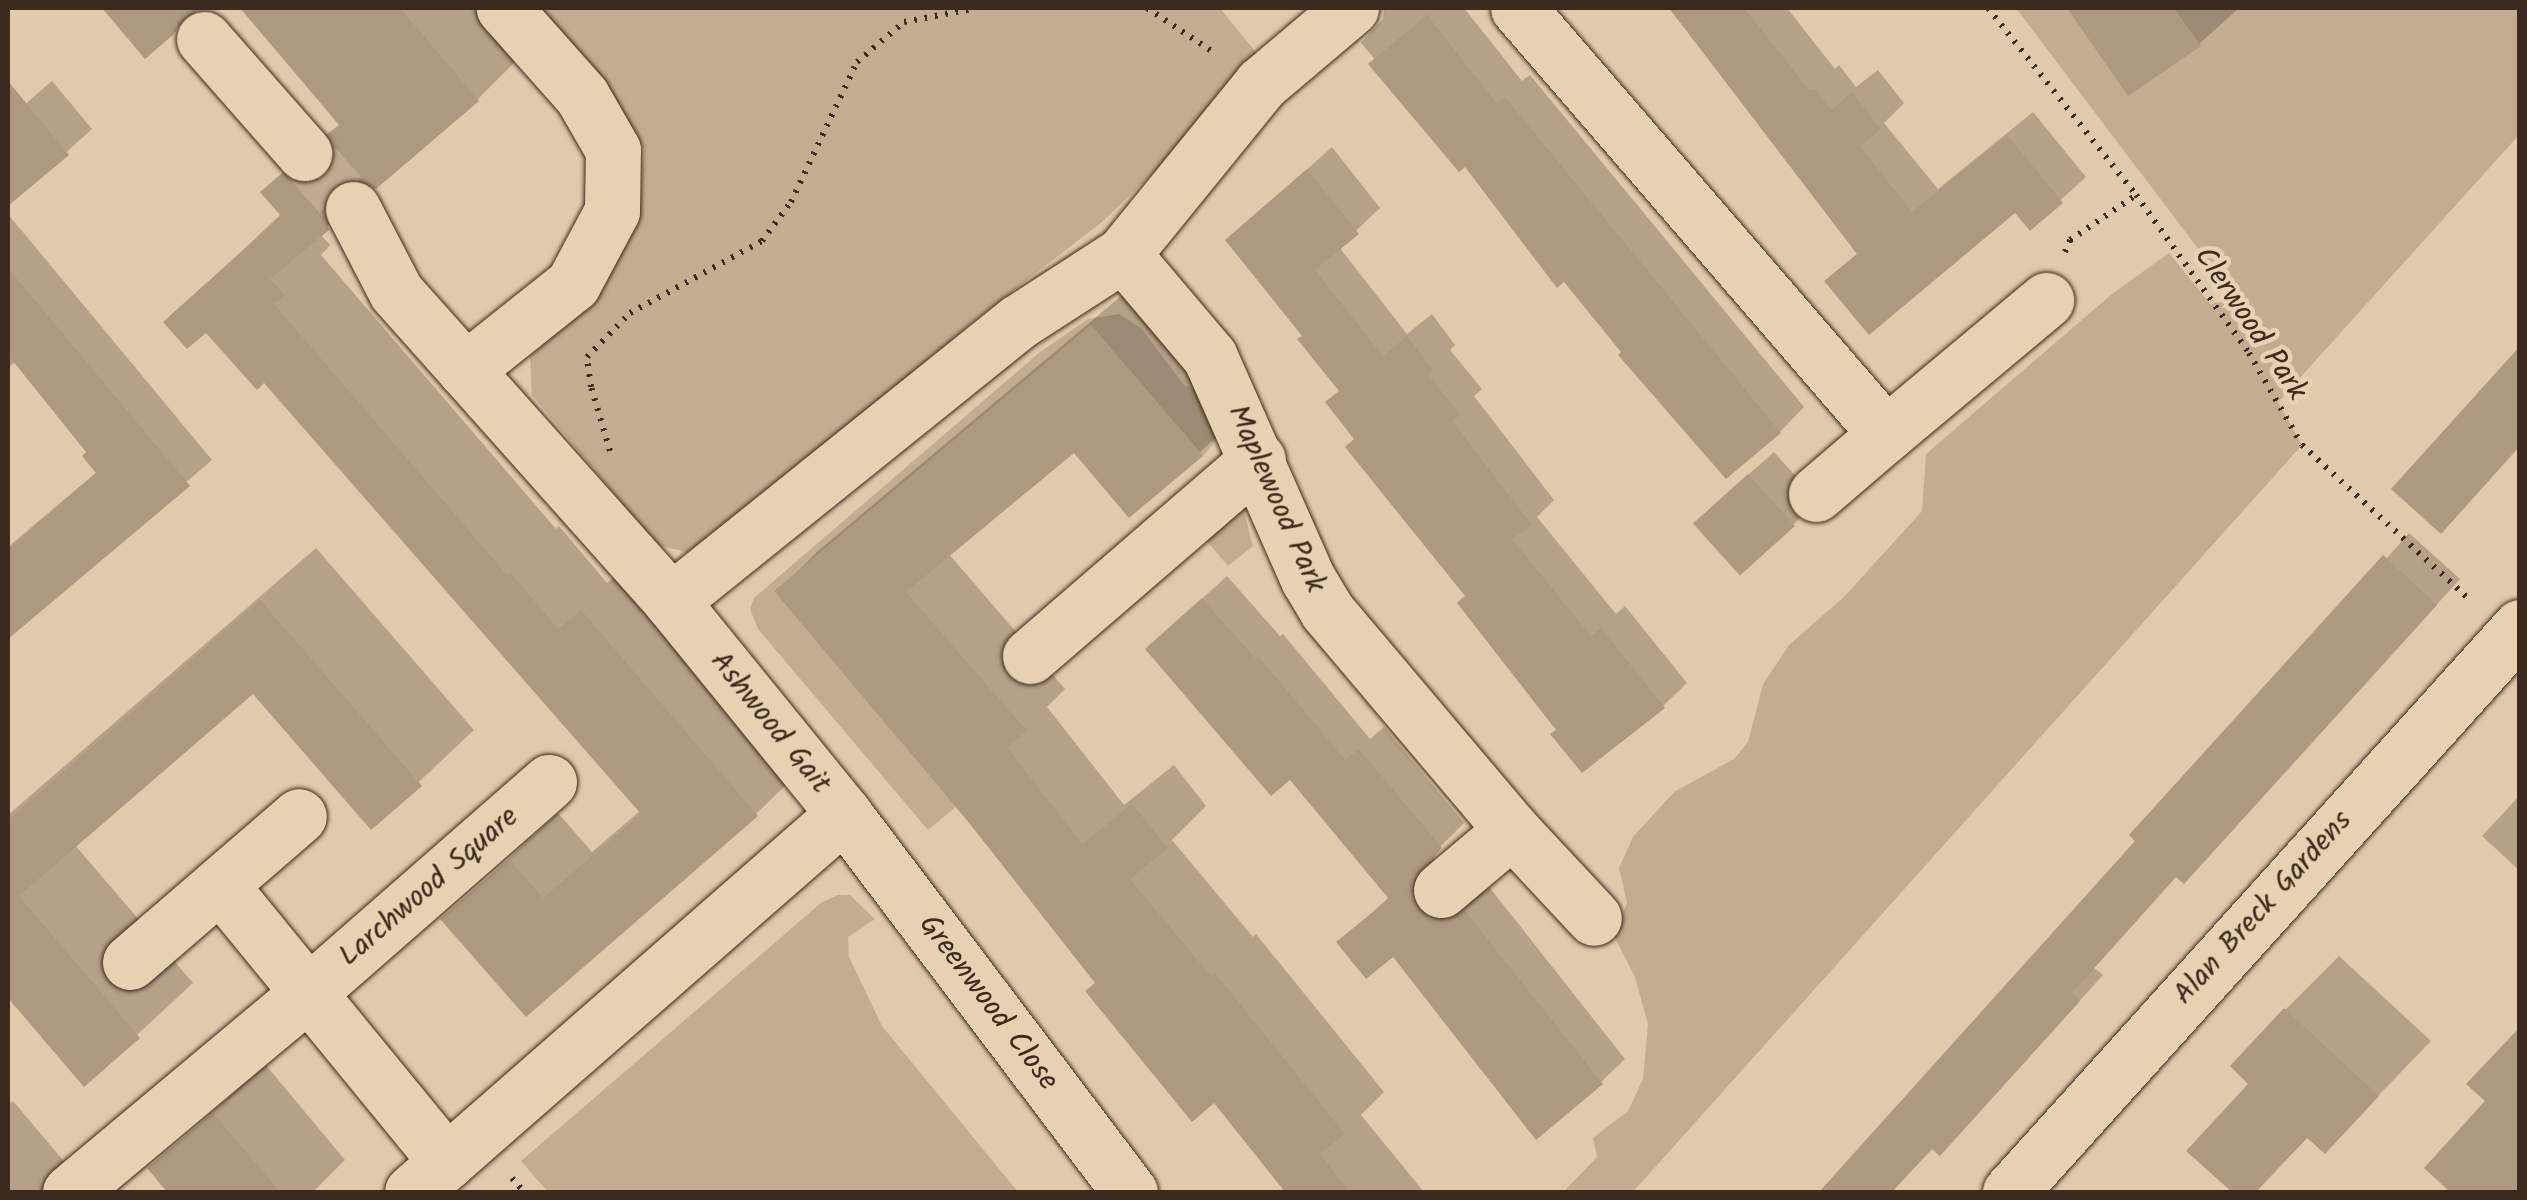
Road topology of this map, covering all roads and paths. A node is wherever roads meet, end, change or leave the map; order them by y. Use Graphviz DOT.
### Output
graph roads {
  1 [pos="504,8"];
  2 [pos="978,8"];
  3 [pos="1146,8"];
  4 [pos="1351,8"];
  5 [pos="1518,8"];
  6 [pos="1988,8"];
  7 [pos="204,39"];
  8 [pos="1260,84"];
  9 [pos="304,154"];
  10 [pos="2136,195"];
  11 [pos="353,209"];
  12 [pos="2070,240"];
  13 [pos="1124,254"];
  14 [pos="2046,300"];
  15 [pos="465,370"];
  16 [pos="1886,434"];
  17 [pos="1258,460"];
  18 [pos="609,462"];
  19 [pos="1816,494"];
  20 [pos="670,601"];
  21 [pos="2514,631"];
  22 [pos="1030,656"];
  23 [pos="549,782"];
  24 [pos="844,814"];
  25 [pos="299,816"];
  26 [pos="1512,830"];
  27 [pos="220,885"];
  28 [pos="1441,890"];
  29 [pos="1594,918"];
  30 [pos="130,962"];
  31 [pos="310,992"];
  32 [pos="430,1177"];
  33 [pos="70,1192"];
  34 [pos="1130,1192"];
  35 [pos="2010,1192"];
  1 -- 15 [label="street"];
  2 -- 18 [label="path"];
  3 -- 8 [label="path"];
  4 -- 8 [label="street"];
  5 -- 16 [label="street"];
  6 -- 10 [label="path, Clerwood Park"];
  7 -- 9 [label="street"];
  8 -- 13 [label="street"];
  10 -- 12 [label="path"];
  10 -- 21 [label="path, Clerwood Park"];
  11 -- 15 [label="street, Ashwood Gait"];
  13 -- 17 [label="street, Maplewood Park"];
  13 -- 20 [label="street"];
  14 -- 16 [label="street"];
  15 -- 20 [label="street, Ashwood Gait"];
  16 -- 19 [label="street"];
  17 -- 22 [label="street"];
  17 -- 26 [label="street, Maplewood Park"];
  20 -- 24 [label="street, Ashwood Gait"];
  21 -- 35 [label="street, Alan Breck Gardens"];
  23 -- 31 [label="street, Larchwood Square"];
  24 -- 32 [label="street, Ashwood Gait"];
  24 -- 34 [label="street, Greenwood Close"];
  25 -- 27 [label="street"];
  26 -- 28 [label="street"];
  26 -- 29 [label="street, Maplewood Park"];
  27 -- 30 [label="street"];
  27 -- 31 [label="street"];
  31 -- 32 [label="street"];
  31 -- 33 [label="street, Larchwood Square"];
}
